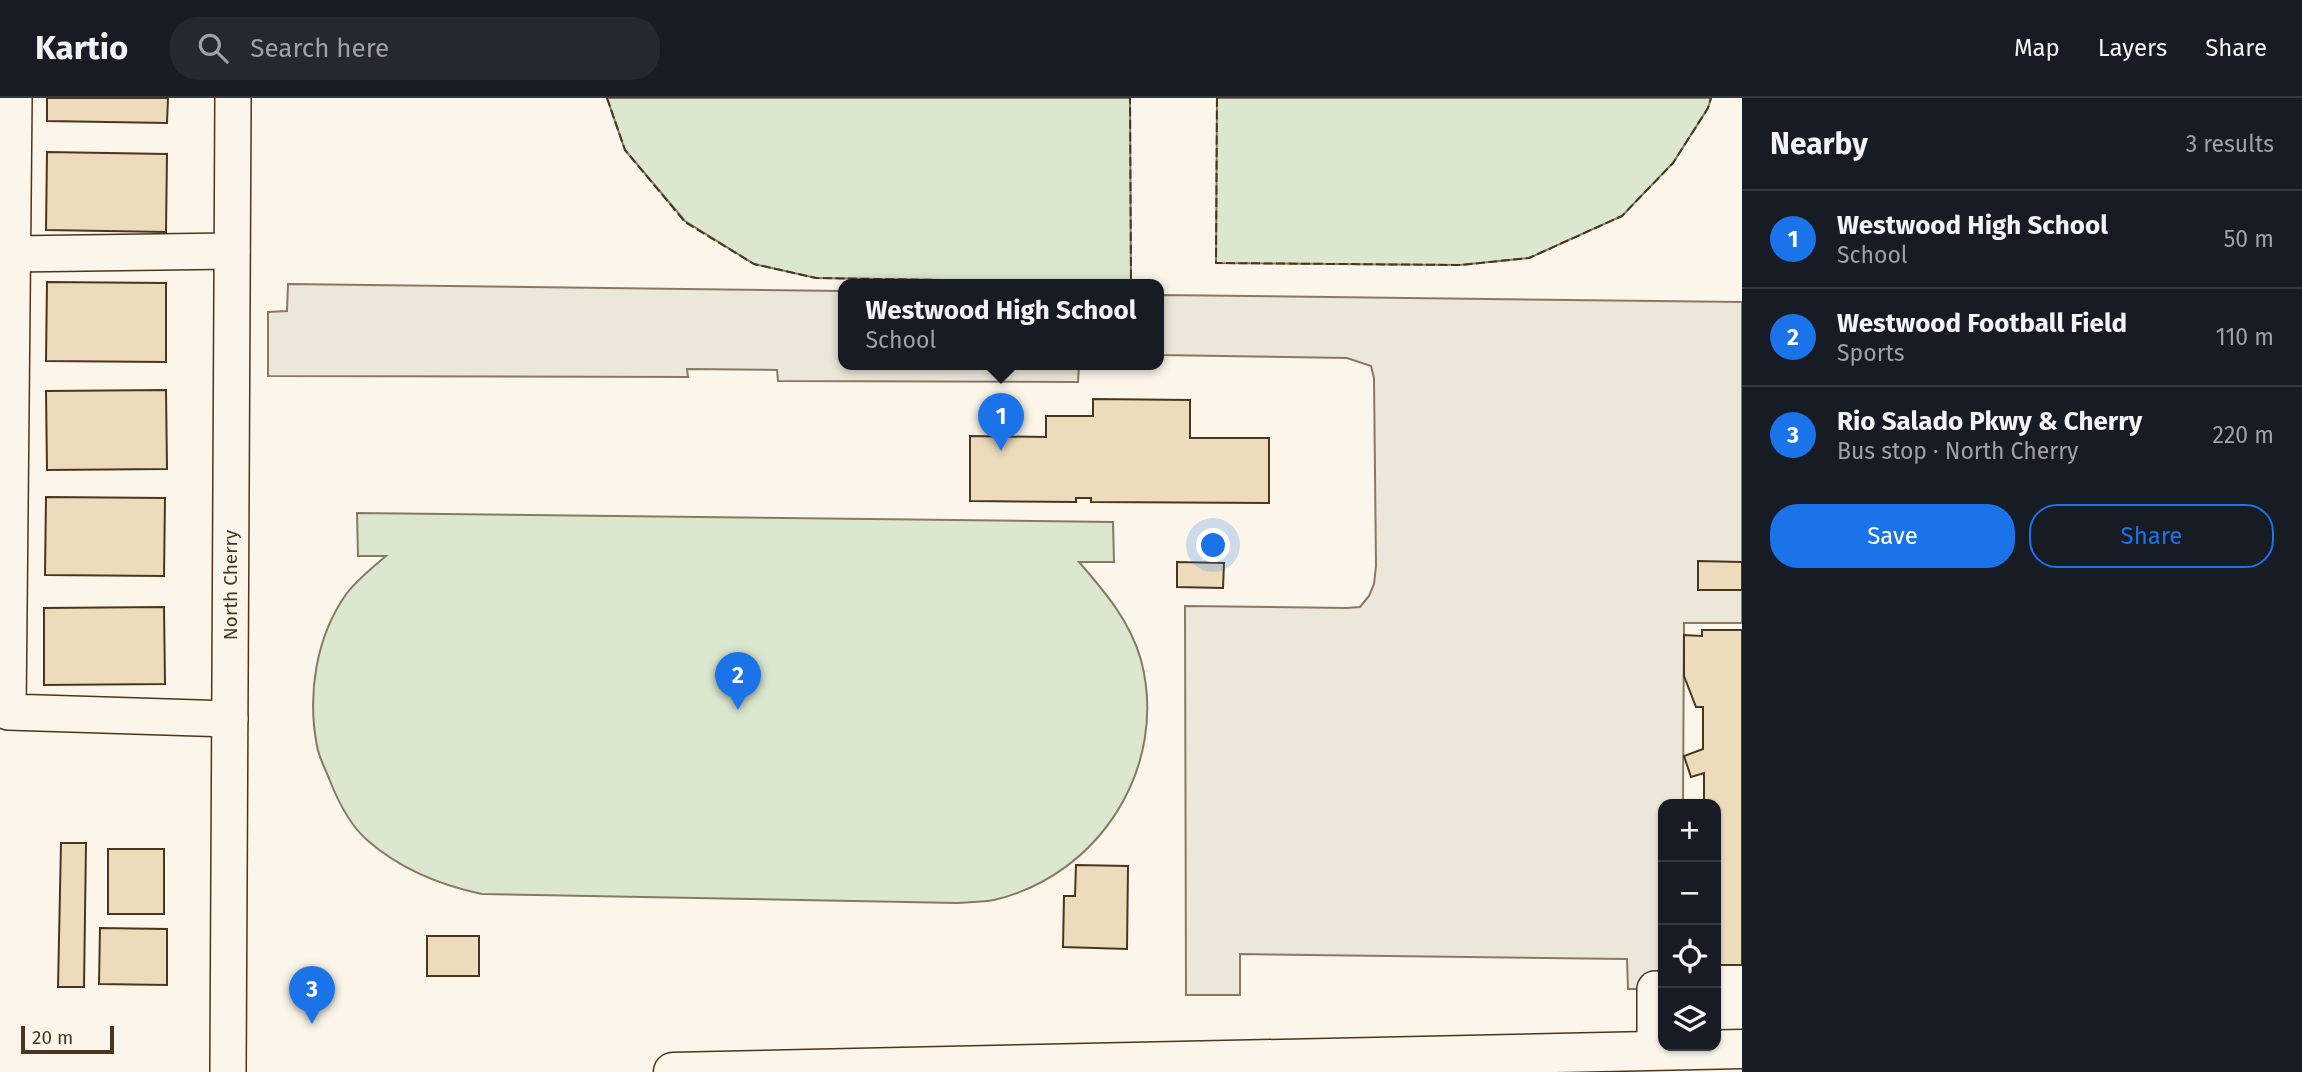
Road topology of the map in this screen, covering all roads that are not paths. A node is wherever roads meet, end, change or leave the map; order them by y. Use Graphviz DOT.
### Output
graph roads {
  1 [pos="14,98"];
  2 [pos="233,98"];
  3 [pos="232,251"];
  4 [pos="12,254"];
  5 [pos="230,719"];
  6 [pos="1654,989"];
  7 [pos="1742,1049"];
  8 [pos="1654,1051"];
  9 [pos="1085,1067"];
  10 [pos="837,1071"];
  11 [pos="229,1072"];
  12 [pos="677,1072"];
  1 -- 4 [label="street"];
  2 -- 3 [label="street, North Cherry"];
  3 -- 4 [label="street"];
  3 -- 5 [label="street, North Cherry"];
  4 -- 5 [label="street"];
  5 -- 11 [label="street, North Cherry"];
  6 -- 8 [label="street"];
  7 -- 8 [label="main road"];
  8 -- 9 [label="main road"];
  9 -- 10 [label="main road"];
  10 -- 12 [label="main road"];
}
